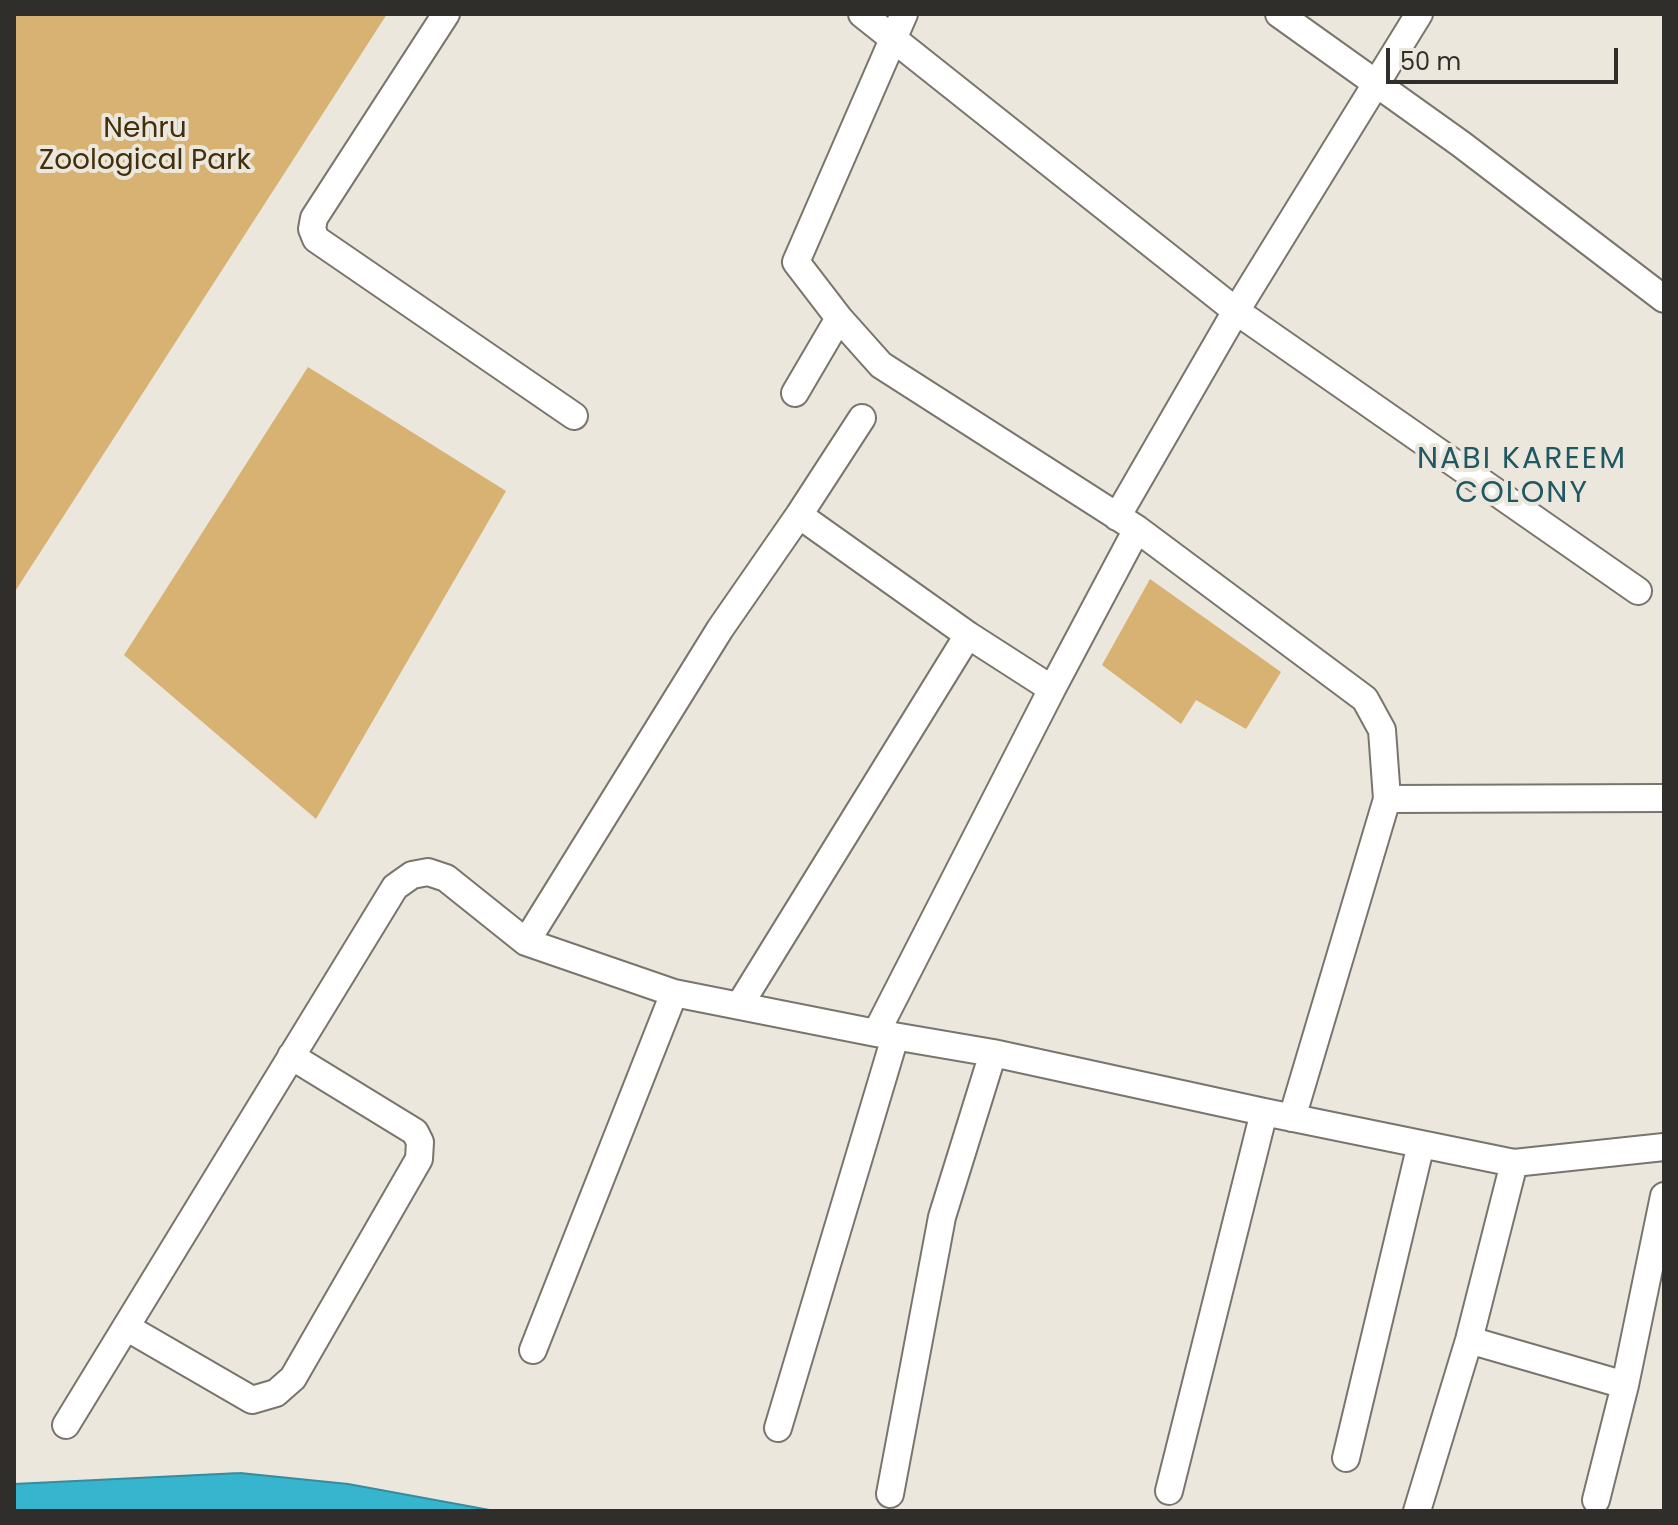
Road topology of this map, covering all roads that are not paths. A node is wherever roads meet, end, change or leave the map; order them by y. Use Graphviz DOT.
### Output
graph roads {
  1 [pos="446,14"];
  2 [pos="862,14"];
  3 [pos="904,14"];
  4 [pos="1279,14"];
  5 [pos="1419,14"];
  6 [pos="894,39"];
  7 [pos="1375,85"];
  8 [pos="1664,299"];
  9 [pos="1236,311"];
  10 [pos="839,318"];
  11 [pos="795,393"];
  12 [pos="574,416"];
  13 [pos="862,418"];
  14 [pos="799,515"];
  15 [pos="1127,523"];
  16 [pos="1638,591"];
  17 [pos="968,635"];
  18 [pos="1052,689"];
  19 [pos="1664,798"];
  20 [pos="1387,799"];
  21 [pos="526,942"];
  22 [pos="674,993"];
  23 [pos="739,1006"];
  24 [pos="886,1035"];
  25 [pos="993,1053"];
  26 [pos="291,1056"];
  27 [pos="1264,1112"];
  28 [pos="1292,1118"];
  29 [pos="1421,1144"];
  30 [pos="1664,1147"];
  31 [pos="1514,1163"];
  32 [pos="1664,1196"];
  33 [pos="126,1327"];
  34 [pos="1469,1340"];
  35 [pos="533,1350"];
  36 [pos="1625,1385"];
  37 [pos="66,1425"];
  38 [pos="778,1428"];
  39 [pos="1346,1458"];
  40 [pos="1169,1491"];
  41 [pos="890,1494"];
  42 [pos="1596,1500"];
  43 [pos="1417,1511"];
  1 -- 12 [label="street"];
  2 -- 6 [label="street"];
  3 -- 6 [label="street"];
  4 -- 7 [label="street"];
  5 -- 7 [label="street"];
  6 -- 9 [label="street"];
  6 -- 10 [label="street"];
  7 -- 8 [label="street"];
  7 -- 9 [label="street"];
  9 -- 15 [label="street"];
  9 -- 16 [label="street"];
  10 -- 11 [label="street"];
  10 -- 15 [label="street"];
  13 -- 14 [label="street"];
  14 -- 17 [label="street"];
  14 -- 21 [label="street"];
  15 -- 18 [label="street"];
  15 -- 20 [label="street"];
  17 -- 18 [label="street"];
  17 -- 23 [label="street"];
  18 -- 24 [label="street"];
  19 -- 20 [label="street"];
  20 -- 28 [label="street"];
  21 -- 22 [label="street"];
  21 -- 26 [label="street"];
  22 -- 23 [label="street"];
  22 -- 35 [label="street"];
  23 -- 24 [label="street"];
  24 -- 25 [label="street"];
  24 -- 38 [label="street"];
  25 -- 27 [label="street"];
  25 -- 41 [label="street"];
  26 -- 33 [label="street"];
  26 -- 33 [label="street"];
  27 -- 28 [label="street"];
  27 -- 40 [label="street"];
  28 -- 29 [label="street"];
  29 -- 31 [label="street"];
  29 -- 39 [label="street"];
  30 -- 31 [label="street"];
  31 -- 34 [label="street"];
  32 -- 36 [label="street"];
  33 -- 37 [label="street"];
  34 -- 36 [label="street"];
  34 -- 43 [label="street"];
  36 -- 42 [label="street"];
}
